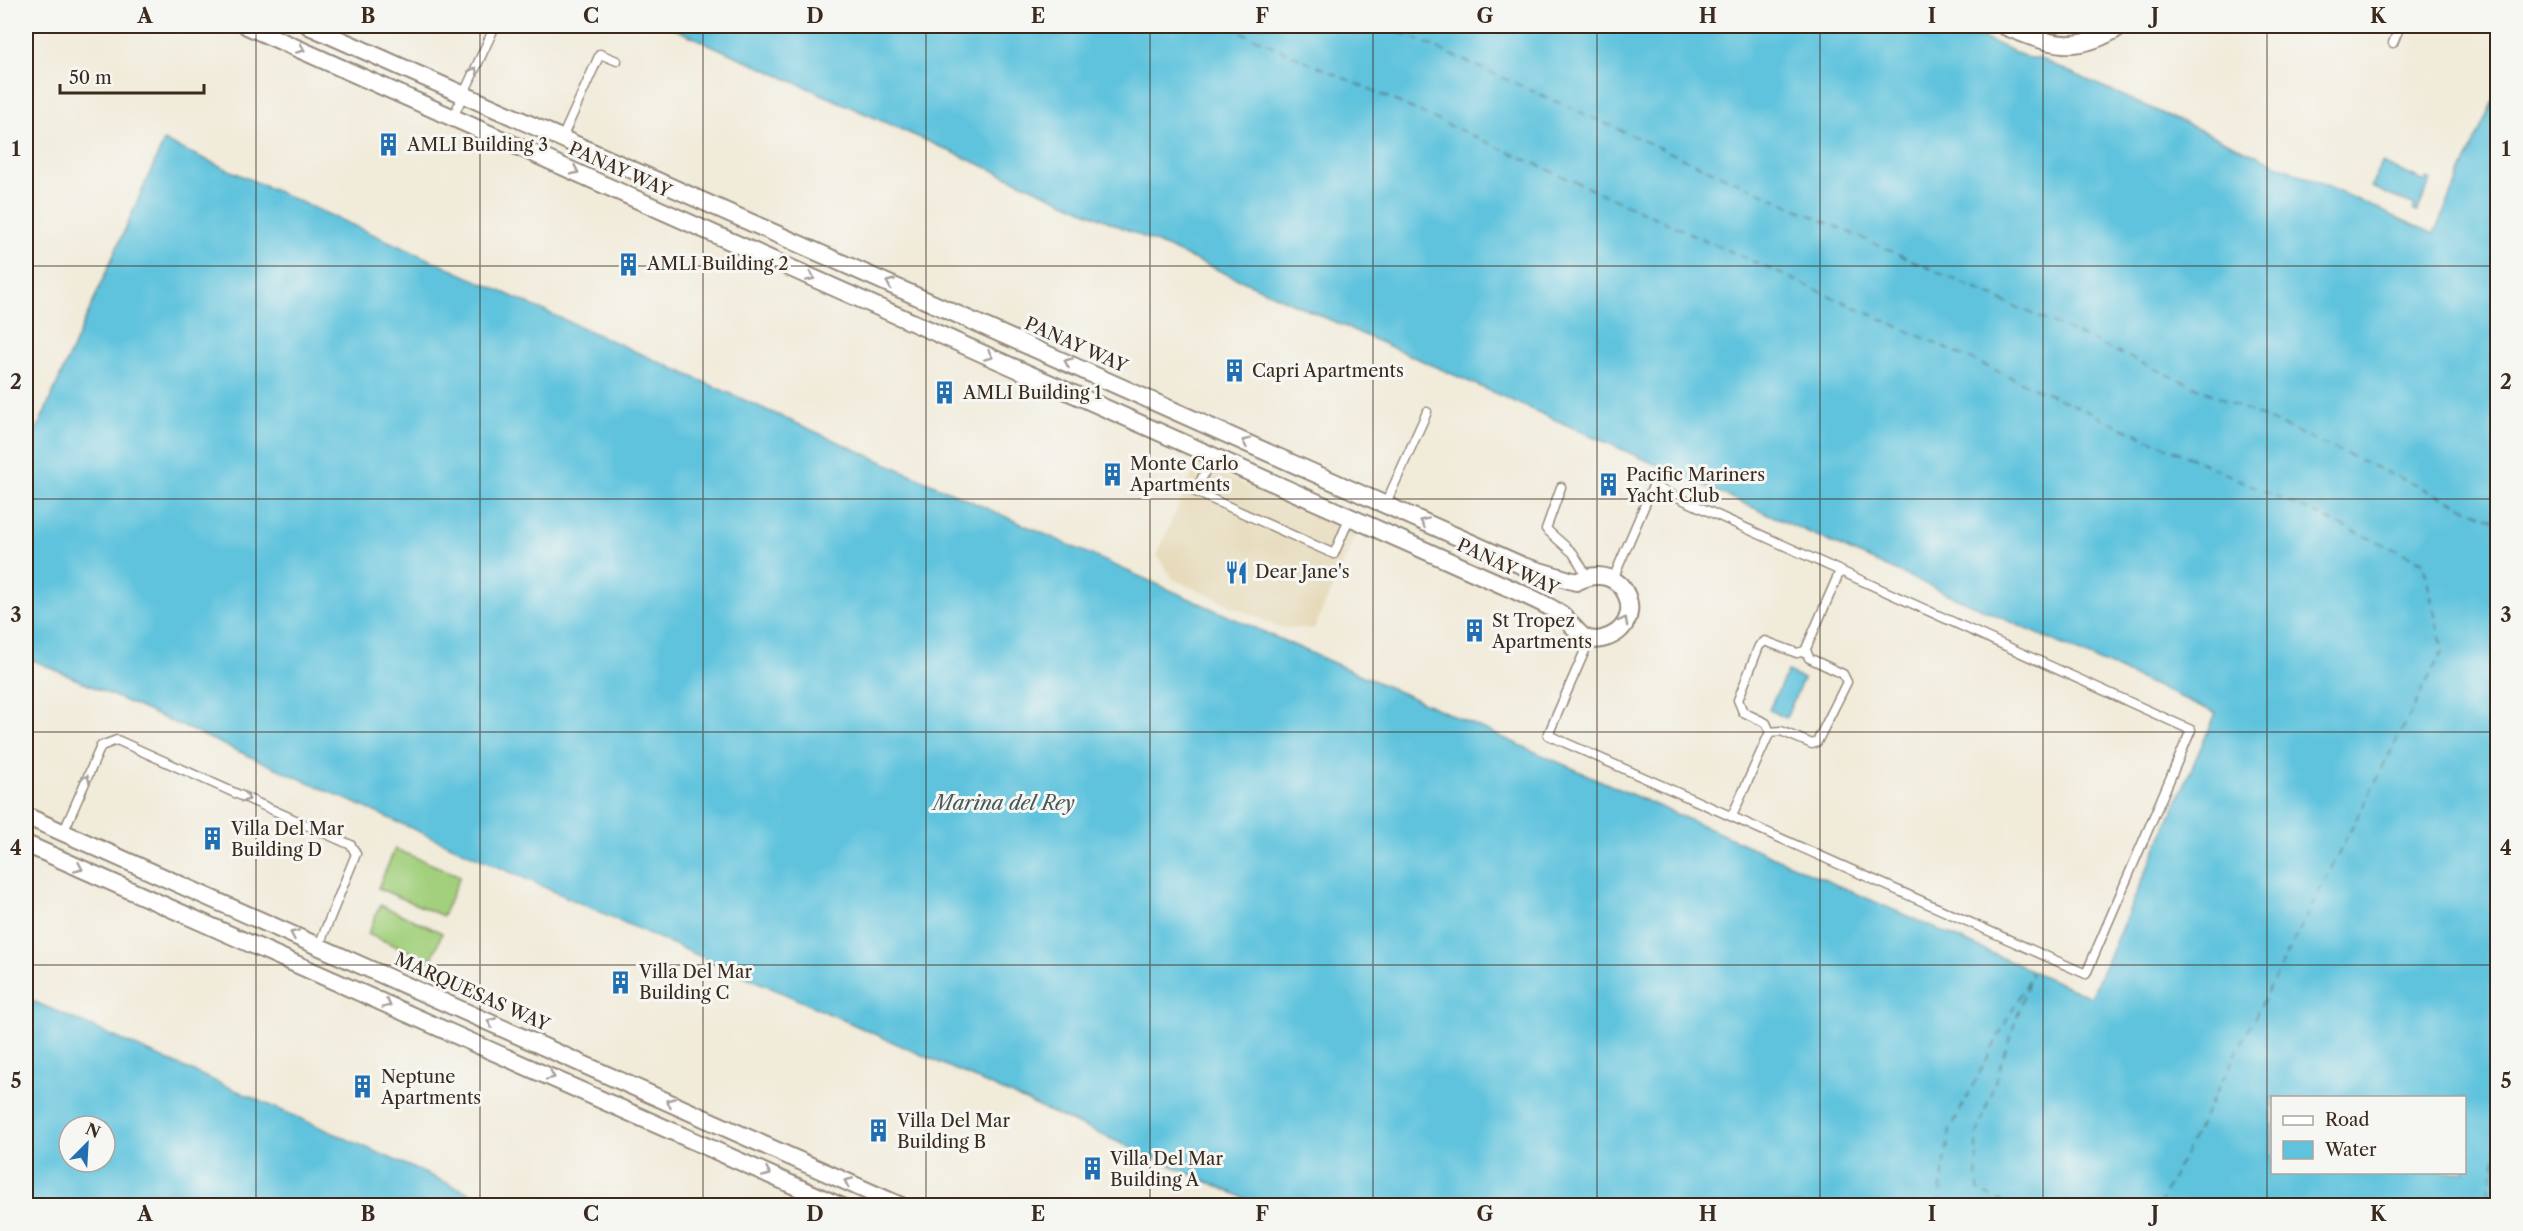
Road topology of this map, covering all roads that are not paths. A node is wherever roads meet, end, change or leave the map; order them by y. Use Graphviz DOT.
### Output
graph roads {
  1 [pos="248,26"];
  2 [pos="309,26"];
  3 [pos="495,26"];
  4 [pos="2004,26"];
  5 [pos="2121,26"];
  6 [pos="2400,26"];
  7 [pos="2392,43"];
  8 [pos="617,61"];
  9 [pos="463,94"];
  10 [pos="453,117"];
  11 [pos="562,138"];
  12 [pos="1427,412"];
  13 [pos="1212,455"];
  14 [pos="1561,487"];
  15 [pos="1386,505"];
  16 [pos="1350,517"];
  17 [pos="1840,571"];
  18 [pos="1587,576"];
  19 [pos="1613,579"];
  20 [pos="1590,639"];
  21 [pos="1806,650"];
  22 [pos="1770,732"];
  23 [pos="26,816"];
  24 [pos="1732,816"];
  25 [pos="63,833"];
  26 [pos="26,844"];
  27 [pos="53,857"];
  28 [pos="254,916"];
  29 [pos="245,941"];
  30 [pos="319,945"];
  31 [pos="450,1004"];
  32 [pos="440,1027"];
  33 [pos="741,1134"];
  34 [pos="731,1157"];
  35 [pos="840,1206"];
  36 [pos="901,1206"];
  1 -- 10 [label="street, PANAY WAY, one-way"];
  2 -- 9 [label="street, PANAY WAY"];
  9 -- 3 [label="lane, one-way"];
  4 -- 5 [label="street"];
  6 -- 7 [label="lane"];
  8 -- 11 [label="lane"];
  9 -- 10 [label="lane"];
  9 -- 11 [label="street, PANAY WAY"];
  10 -- 13 [label="street, PANAY WAY, one-way"];
  15 -- 11 [label="street, PANAY WAY, one-way"];
  12 -- 15 [label="lane"];
  13 -- 16 [label="street, PANAY WAY"];
  13 -- 16 [label="lane"];
  14 -- 18 [label="lane"];
  18 -- 15 [label="street, PANAY WAY, one-way"];
  16 -- 20 [label="street, PANAY WAY"];
  17 -- 19 [label="lane"];
  17 -- 21 [label="lane"];
  17 -- 24 [label="lane"];
  18 -- 19 [label="street, PANAY WAY"];
  20 -- 19 [label="street, one-way"];
  20 -- 24 [label="lane"];
  21 -- 22 [label="lane"];
  21 -- 22 [label="lane"];
  22 -- 24 [label="lane"];
  23 -- 25 [label="street, MARQUESAS WAY"];
  25 -- 27 [label="street"];
  25 -- 28 [label="street, MARQUESAS WAY"];
  25 -- 30 [label="lane, one-way"];
  26 -- 27 [label="street"];
  27 -- 29 [label="street, one-way"];
  28 -- 29 [label="street"];
  30 -- 28 [label="street, MARQUESAS WAY, one-way"];
  29 -- 32 [label="street, one-way"];
  30 -- 31 [label="street, MARQUESAS WAY"];
  31 -- 32 [label="street"];
  33 -- 31 [label="street, MARQUESAS WAY, one-way"];
  32 -- 34 [label="street, one-way"];
  33 -- 34 [label="street"];
  36 -- 33 [label="street, MARQUESAS WAY, one-way"];
  34 -- 35 [label="street, one-way"];
}
